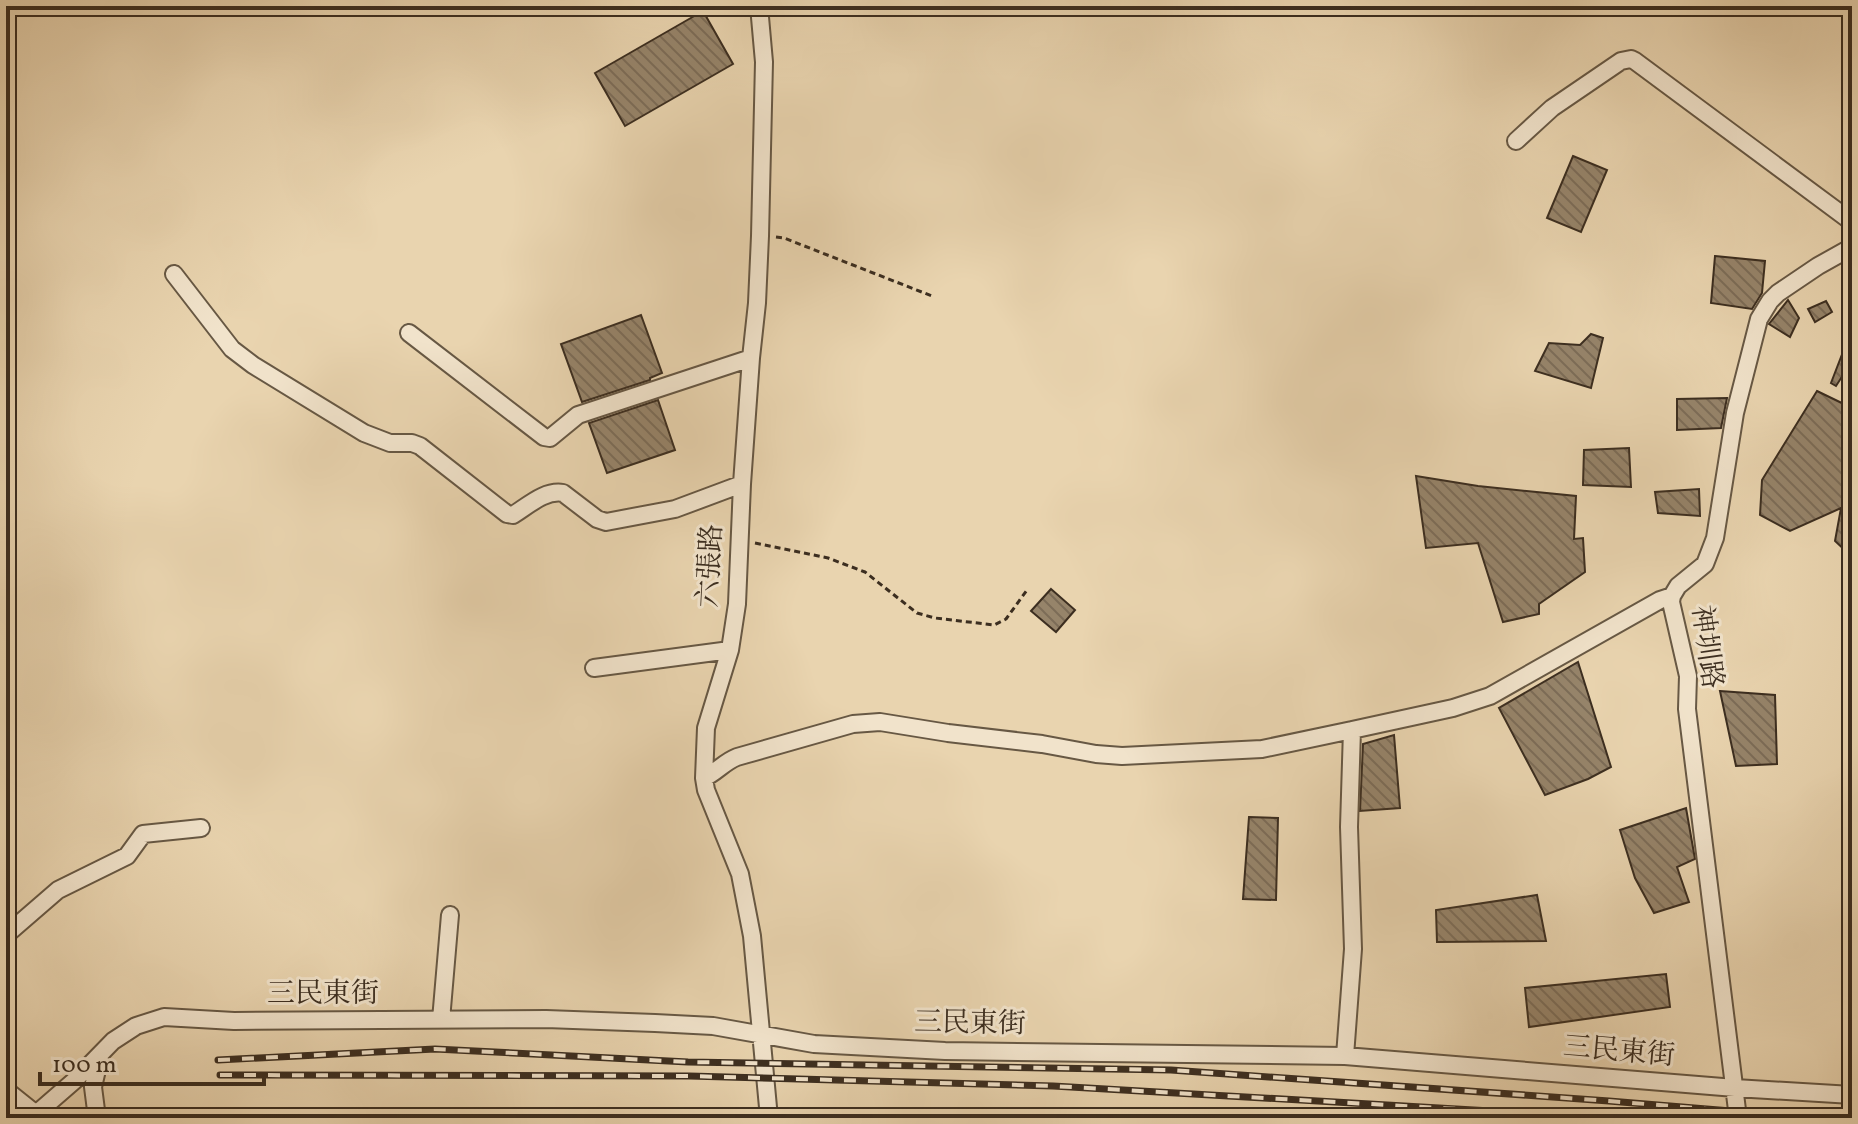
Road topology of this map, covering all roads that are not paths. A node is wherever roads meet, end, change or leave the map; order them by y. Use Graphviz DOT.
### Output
graph roads {
  1 [pos="759,6"];
  2 [pos="1516,141"];
  3 [pos="1852,222"];
  4 [pos="1852,247"];
  5 [pos="174,274"];
  6 [pos="409,333"];
  7 [pos="751,358"];
  8 [pos="742,484"];
  9 [pos="1672,596"];
  10 [pos="730,650"];
  11 [pos="594,668"];
  12 [pos="1352,730"];
  13 [pos="704,778"];
  14 [pos="201,828"];
  15 [pos="450,915"];
  16 [pos="6,935"];
  17 [pos="441,1020"];
  18 [pos="761,1035"];
  19 [pos="100,1055"];
  20 [pos="1345,1056"];
  21 [pos="1735,1088"];
  22 [pos="6,1090"];
  23 [pos="1852,1095"];
  24 [pos="38,1116"];
  25 [pos="97,1118"];
  26 [pos="769,1118"];
  27 [pos="1738,1118"];
  1 -- 7 [label="street, 六張路"];
  2 -- 3 [label="street"];
  4 -- 9 [label="street, 神圳路"];
  5 -- 8 [label="street"];
  6 -- 7 [label="street"];
  7 -- 8 [label="street, 六張路"];
  8 -- 10 [label="street, 六張路"];
  9 -- 12 [label="street"];
  9 -- 21 [label="street, 神圳路"];
  10 -- 11 [label="street"];
  10 -- 13 [label="street, 六張路"];
  12 -- 13 [label="street"];
  12 -- 20 [label="street"];
  13 -- 18 [label="street, 六張路"];
  14 -- 16 [label="street"];
  15 -- 17 [label="street"];
  17 -- 18 [label="street, 三民東街"];
  17 -- 19 [label="street, 三民東街"];
  18 -- 20 [label="street, 三民東街"];
  18 -- 26 [label="street, 六張路"];
  19 -- 24 [label="street, 三民東街"];
  19 -- 25 [label="street"];
  20 -- 21 [label="street, 三民東街"];
  21 -- 23 [label="street, 三民東街"];
  21 -- 27 [label="street, 神圳路"];
  22 -- 24 [label="street"];
}
